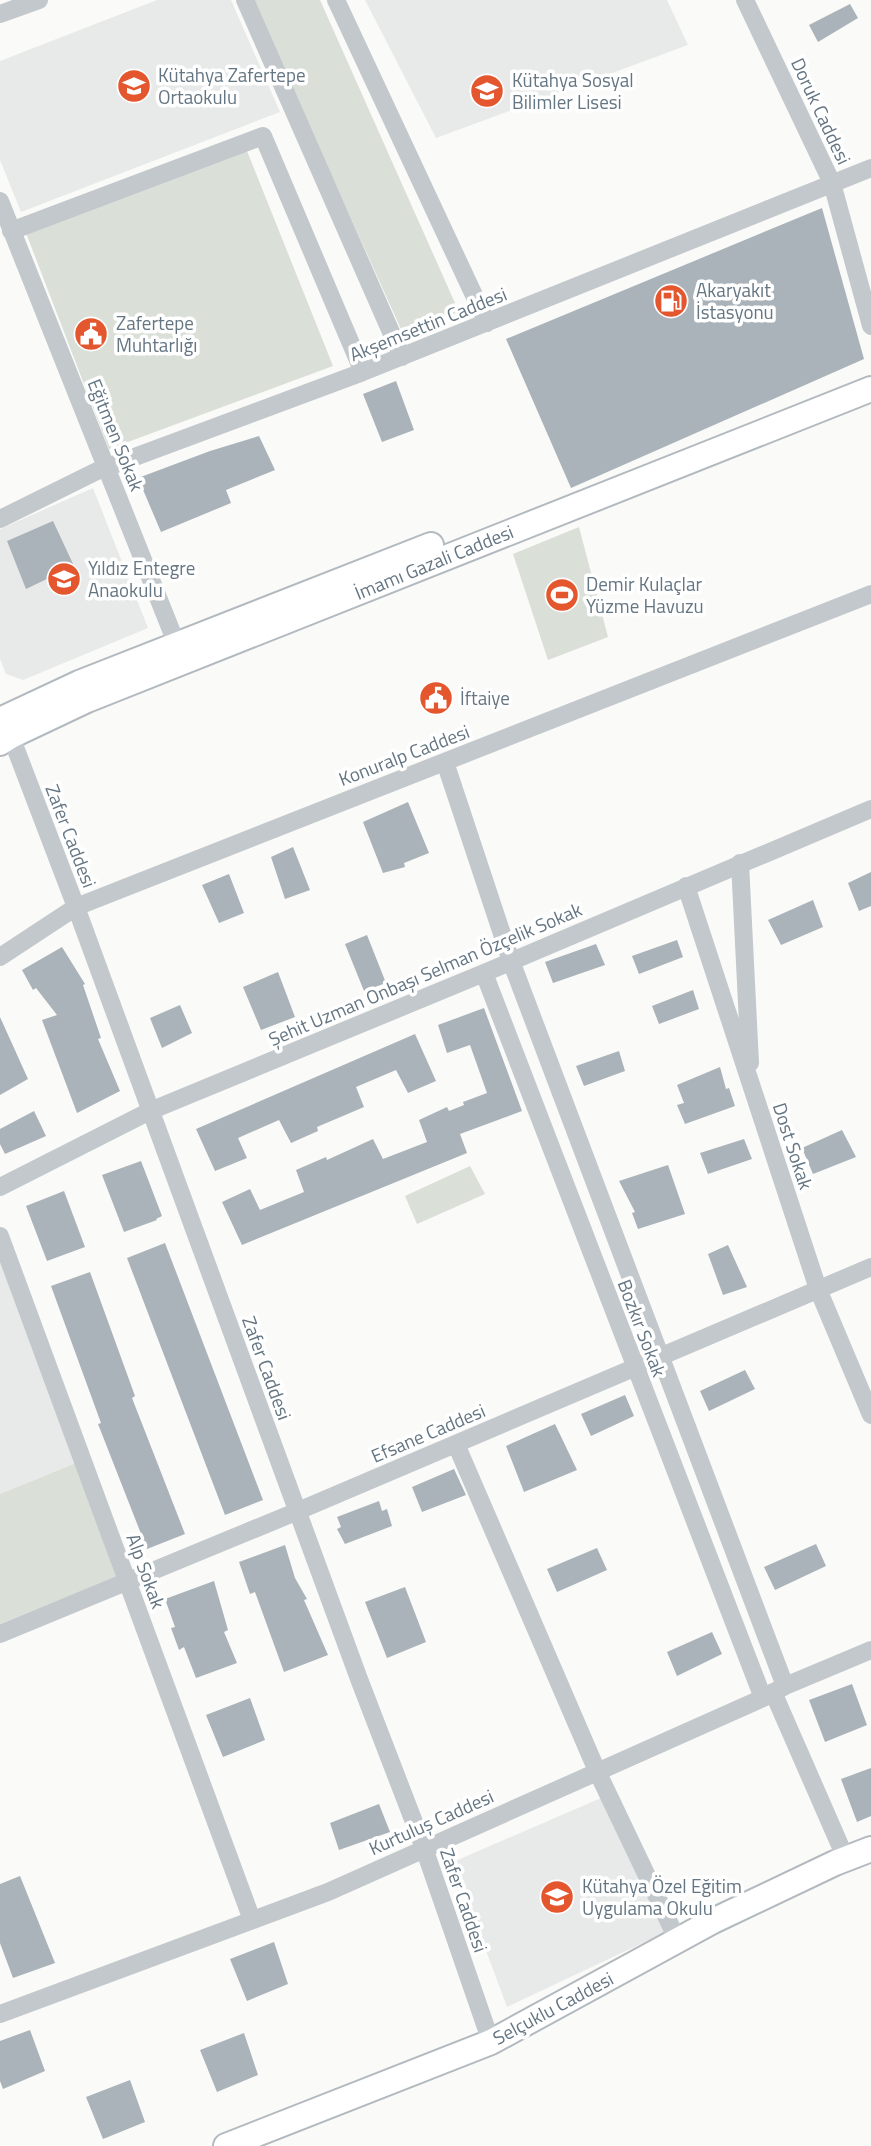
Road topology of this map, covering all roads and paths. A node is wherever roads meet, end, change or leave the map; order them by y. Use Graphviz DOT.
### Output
graph roads {
  1 [pos="39,0"];
  2 [pos="245,0"];
  3 [pos="336,0"];
  4 [pos="745,0"];
  5 [pos="0,14"];
  6 [pos="871,167"];
  7 [pos="832,183"];
  8 [pos="0,201"];
  9 [pos="11,231"];
  10 [pos="486,323"];
  11 [pos="871,326"];
  12 [pos="402,357"];
  13 [pos="871,371"];
  14 [pos="363,372"];
  15 [pos="871,389"];
  16 [pos="106,468"];
  17 [pos="0,519"];
  18 [pos="871,594"];
  19 [pos="177,645"];
  20 [pos="3,725"];
  21 [pos="445,761"];
  22 [pos="871,809"];
  23 [pos="740,863"];
  24 [pos="686,886"];
  25 [pos="76,907"];
  26 [pos="0,957"];
  27 [pos="511,961"];
  28 [pos="484,973"];
  29 [pos="751,1086"];
  30 [pos="149,1111"];
  31 [pos="0,1187"];
  32 [pos="0,1236"];
  33 [pos="871,1267"];
  34 [pos="817,1289"];
  35 [pos="661,1357"];
  36 [pos="635,1368"];
  37 [pos="871,1415"];
  38 [pos="456,1444"];
  39 [pos="298,1511"];
  40 [pos="128,1582"];
  41 [pos="0,1634"];
  42 [pos="871,1650"];
  43 [pos="774,1692"];
  44 [pos="597,1771"];
  45 [pos="424,1848"];
  46 [pos="871,1849"];
  47 [pos="846,1859"];
  48 [pos="252,1920"];
  49 [pos="677,1941"];
  50 [pos="0,2014"];
  51 [pos="491,2042"];
  52 [pos="226,2146"];
  1 -- 5 [label="street"];
  2 -- 12 [label="street"];
  3 -- 10 [label="street"];
  4 -- 7 [label="street, Doruk Caddesi"];
  6 -- 7 [label="street, Akşemsettin Caddesi"];
  7 -- 10 [label="street, Akşemsettin Caddesi"];
  7 -- 11 [label="street, Doruk Caddesi"];
  8 -- 9 [label="street, Eğitmen Sokak"];
  9 -- 14 [label="street"];
  9 -- 16 [label="street, Eğitmen Sokak"];
  10 -- 12 [label="street, Akşemsettin Caddesi"];
  12 -- 14 [label="street, Akşemsettin Caddesi"];
  13 -- 19 [label="main road, İmamı Gazali Caddesi"];
  14 -- 16 [label="street, Akşemsettin Caddesi"];
  15 -- 20 [label="main road, İmamı Gazali Caddesi"];
  16 -- 17 [label="street, Akşemsettin Caddesi"];
  16 -- 19 [label="street, Eğitmen Sokak"];
  18 -- 21 [label="street, Konuralp Caddesi"];
  19 -- 20 [label="main road, İmamı Gazali Caddesi"];
  20 -- 25 [label="street, Zafer Caddesi"];
  21 -- 25 [label="street, Konuralp Caddesi"];
  21 -- 27 [label="street, Bozkır Sokak"];
  22 -- 23 [label="street, Şehit Uzman Onbaşı Selman Özçelik Sokak"];
  23 -- 24 [label="street, Şehit Uzman Onbaşı Selman Özçelik Sokak"];
  23 -- 29 [label="street"];
  24 -- 27 [label="street, Şehit Uzman Onbaşı Selman Özçelik Sokak"];
  24 -- 29 [label="street, Dost Sokak"];
  25 -- 26 [label="street, Konuralp Caddesi"];
  25 -- 30 [label="street, Zafer Caddesi"];
  27 -- 28 [label="street, Şehit Uzman Onbaşı Selman Özçelik Sokak"];
  27 -- 35 [label="street, Bozkır Sokak"];
  28 -- 30 [label="street, Şehit Uzman Onbaşı Selman Özçelik Sokak"];
  28 -- 36 [label="street, Bozkır Sokak"];
  29 -- 34 [label="street, Dost Sokak"];
  30 -- 31 [label="street, Şehit Uzman Onbaşı Selman Özçelik Sokak"];
  30 -- 39 [label="street, Zafer Caddesi"];
  32 -- 40 [label="street, Alp Sokak"];
  33 -- 34 [label="street, Efsane Caddesi"];
  34 -- 35 [label="street, Efsane Caddesi"];
  34 -- 37 [label="street, Dost Sokak"];
  35 -- 36 [label="street, Efsane Caddesi"];
  35 -- 43 [label="street, Bozkır Sokak"];
  36 -- 38 [label="street, Efsane Caddesi"];
  36 -- 43 [label="street, Bozkır Sokak"];
  38 -- 39 [label="street, Efsane Caddesi"];
  38 -- 44 [label="street"];
  39 -- 40 [label="street, Efsane Caddesi"];
  39 -- 45 [label="street, Zafer Caddesi"];
  40 -- 41 [label="street, Efsane Caddesi"];
  40 -- 48 [label="street, Alp Sokak"];
  42 -- 43 [label="street, Kurtuluş Caddesi"];
  43 -- 44 [label="street, Kurtuluş Caddesi"];
  43 -- 47 [label="street"];
  44 -- 45 [label="street, Kurtuluş Caddesi"];
  44 -- 49 [label="street"];
  45 -- 48 [label="street, Kurtuluş Caddesi"];
  45 -- 51 [label="street, Zafer Caddesi"];
  46 -- 47 [label="main road, Selçuklu Caddesi"];
  47 -- 49 [label="main road, Selçuklu Caddesi"];
  48 -- 50 [label="street, Kurtuluş Caddesi"];
  49 -- 51 [label="main road, Selçuklu Caddesi"];
  51 -- 52 [label="main road, Selçuklu Caddesi"];
}
